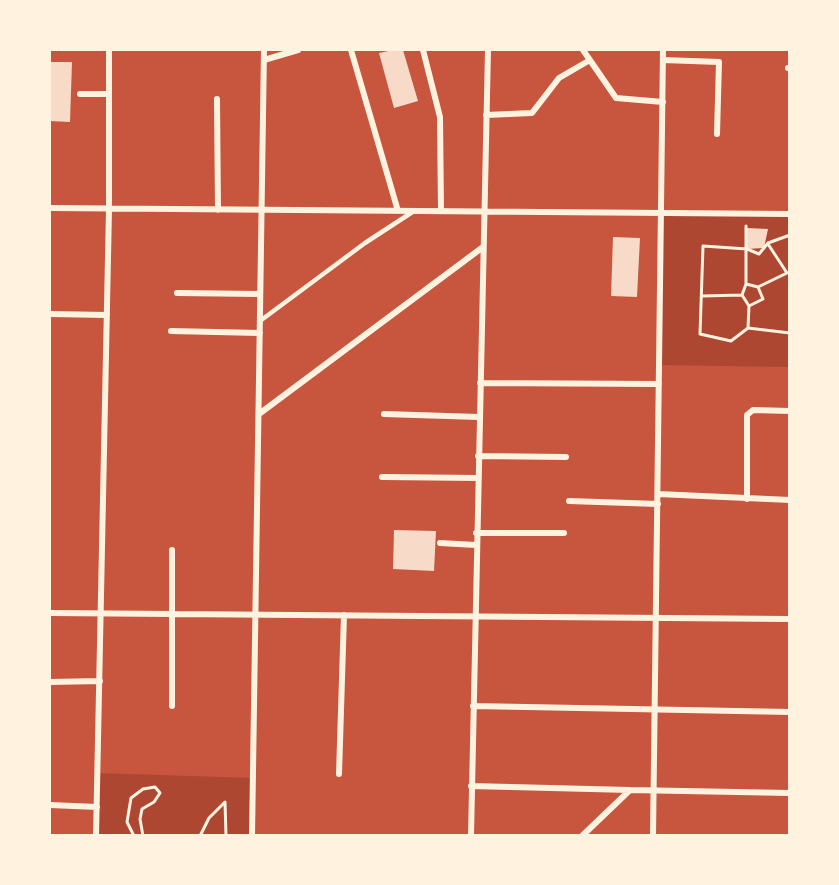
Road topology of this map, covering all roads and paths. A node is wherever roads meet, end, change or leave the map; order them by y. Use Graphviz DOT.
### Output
graph roads {
  1 [pos="109,50"];
  2 [pos="264,50"];
  3 [pos="298,50"];
  4 [pos="351,50"];
  5 [pos="423,50"];
  6 [pos="488,50"];
  7 [pos="583,50"];
  8 [pos="663,50"];
  9 [pos="264,60"];
  10 [pos="590,60"];
  11 [pos="663,60"];
  12 [pos="80,94"];
  13 [pos="109,94"];
  14 [pos="217,99"];
  15 [pos="663,102"];
  16 [pos="486,115"];
  17 [pos="717,134"];
  18 [pos="50,208"];
  19 [pos="109,209"];
  20 [pos="218,210"];
  21 [pos="262,211"];
  22 [pos="398,211"];
  23 [pos="414,211"];
  24 [pos="441,211"];
  25 [pos="484,211"];
  26 [pos="662,212"];
  27 [pos="746,212"];
  28 [pos="789,214"];
  29 [pos="789,235"];
  30 [pos="768,243"];
  31 [pos="483,247"];
  32 [pos="747,249"];
  33 [pos="788,275"];
  34 [pos="746,284"];
  35 [pos="758,287"];
  36 [pos="177,293"];
  37 [pos="261,294"];
  38 [pos="742,295"];
  39 [pos="701,296"];
  40 [pos="749,306"];
  41 [pos="50,314"];
  42 [pos="107,315"];
  43 [pos="260,321"];
  44 [pos="748,328"];
  45 [pos="171,331"];
  46 [pos="260,333"];
  47 [pos="789,333"];
  48 [pos="480,383"];
  49 [pos="659,384"];
  50 [pos="789,411"];
  51 [pos="259,414"];
  52 [pos="384,414"];
  53 [pos="479,417"];
  54 [pos="478,456"];
  55 [pos="566,457"];
  56 [pos="382,477"];
  57 [pos="478,478"];
  58 [pos="658,494"];
  59 [pos="747,498"];
  60 [pos="789,500"];
  61 [pos="570,501"];
  62 [pos="658,504"];
  63 [pos="476,533"];
  64 [pos="564,533"];
  65 [pos="440,543"];
  66 [pos="476,544"];
  67 [pos="172,550"];
  68 [pos="50,613"];
  69 [pos="101,614"];
  70 [pos="171,614"];
  71 [pos="256,614"];
  72 [pos="344,615"];
  73 [pos="474,615"];
  74 [pos="656,616"];
  75 [pos="789,619"];
  76 [pos="100,681"];
  77 [pos="50,682"];
  78 [pos="172,706"];
  79 [pos="473,706"];
  80 [pos="655,708"];
  81 [pos="789,712"];
  82 [pos="339,774"];
  83 [pos="471,786"];
  84 [pos="630,790"];
  85 [pos="653,790"];
  86 [pos="789,793"];
  87 [pos="50,805"];
  88 [pos="97,807"];
  89 [pos="96,836"];
  90 [pos="134,836"];
  91 [pos="144,836"];
  92 [pos="200,836"];
  93 [pos="226,836"];
  94 [pos="252,836"];
  95 [pos="471,836"];
  96 [pos="582,836"];
  97 [pos="652,836"];
  1 -- 13 [label="street"];
  2 -- 9 [label="street"];
  3 -- 9 [label="street"];
  4 -- 22 [label="street"];
  5 -- 24 [label="street"];
  6 -- 16 [label="street"];
  7 -- 10 [label="street"];
  8 -- 11 [label="street"];
  9 -- 21 [label="street"];
  10 -- 15 [label="street"];
  10 -- 16 [label="street"];
  11 -- 15 [label="street"];
  11 -- 17 [label="street"];
  12 -- 13 [label="street"];
  13 -- 19 [label="street"];
  14 -- 20 [label="street"];
  15 -- 26 [label="street"];
  16 -- 25 [label="street"];
  18 -- 19 [label="street"];
  19 -- 20 [label="street"];
  19 -- 42 [label="street"];
  20 -- 21 [label="street"];
  21 -- 22 [label="street"];
  21 -- 37 [label="street"];
  22 -- 23 [label="street"];
  23 -- 24 [label="street"];
  23 -- 43 [label="lane"];
  24 -- 25 [label="street"];
  25 -- 26 [label="street"];
  25 -- 31 [label="street"];
  26 -- 27 [label="street"];
  26 -- 49 [label="street"];
  27 -- 28 [label="street"];
  27 -- 32 [label="path"];
  29 -- 30 [label="path"];
  30 -- 32 [label="path"];
  30 -- 33 [label="path"];
  31 -- 48 [label="street"];
  31 -- 51 [label="street"];
  32 -- 34 [label="path"];
  32 -- 39 [label="path"];
  33 -- 35 [label="path"];
  34 -- 35 [label="path"];
  34 -- 38 [label="path"];
  35 -- 40 [label="path"];
  36 -- 37 [label="street"];
  37 -- 43 [label="street"];
  38 -- 39 [label="path"];
  38 -- 40 [label="path"];
  39 -- 44 [label="path"];
  40 -- 44 [label="path"];
  41 -- 42 [label="street"];
  42 -- 69 [label="street"];
  43 -- 46 [label="street"];
  44 -- 47 [label="path"];
  45 -- 46 [label="street"];
  46 -- 51 [label="street"];
  48 -- 49 [label="street"];
  48 -- 53 [label="street"];
  49 -- 58 [label="street"];
  50 -- 59 [label="street"];
  51 -- 71 [label="street"];
  52 -- 53 [label="street"];
  53 -- 54 [label="street"];
  54 -- 55 [label="street"];
  54 -- 57 [label="street"];
  56 -- 57 [label="street"];
  57 -- 63 [label="street"];
  58 -- 59 [label="street"];
  58 -- 62 [label="street"];
  59 -- 60 [label="street"];
  61 -- 62 [label="street"];
  62 -- 74 [label="street"];
  63 -- 64 [label="street"];
  63 -- 66 [label="street"];
  65 -- 66 [label="street"];
  66 -- 73 [label="street"];
  67 -- 70 [label="street"];
  68 -- 69 [label="street"];
  69 -- 70 [label="street"];
  69 -- 76 [label="street"];
  70 -- 71 [label="street"];
  70 -- 78 [label="street"];
  71 -- 72 [label="street"];
  71 -- 94 [label="street"];
  72 -- 73 [label="street"];
  72 -- 82 [label="street"];
  73 -- 74 [label="street"];
  73 -- 79 [label="street"];
  74 -- 75 [label="street"];
  74 -- 80 [label="street"];
  76 -- 77 [label="street"];
  76 -- 88 [label="street"];
  79 -- 80 [label="street"];
  79 -- 83 [label="street"];
  80 -- 81 [label="street"];
  80 -- 85 [label="street"];
  83 -- 84 [label="street"];
  83 -- 95 [label="street"];
  84 -- 85 [label="street"];
  84 -- 96 [label="street"];
  85 -- 86 [label="street"];
  85 -- 97 [label="street"];
  87 -- 88 [label="street"];
  88 -- 89 [label="street"];
  90 -- 91 [label="path"];
  92 -- 93 [label="path"];
}
